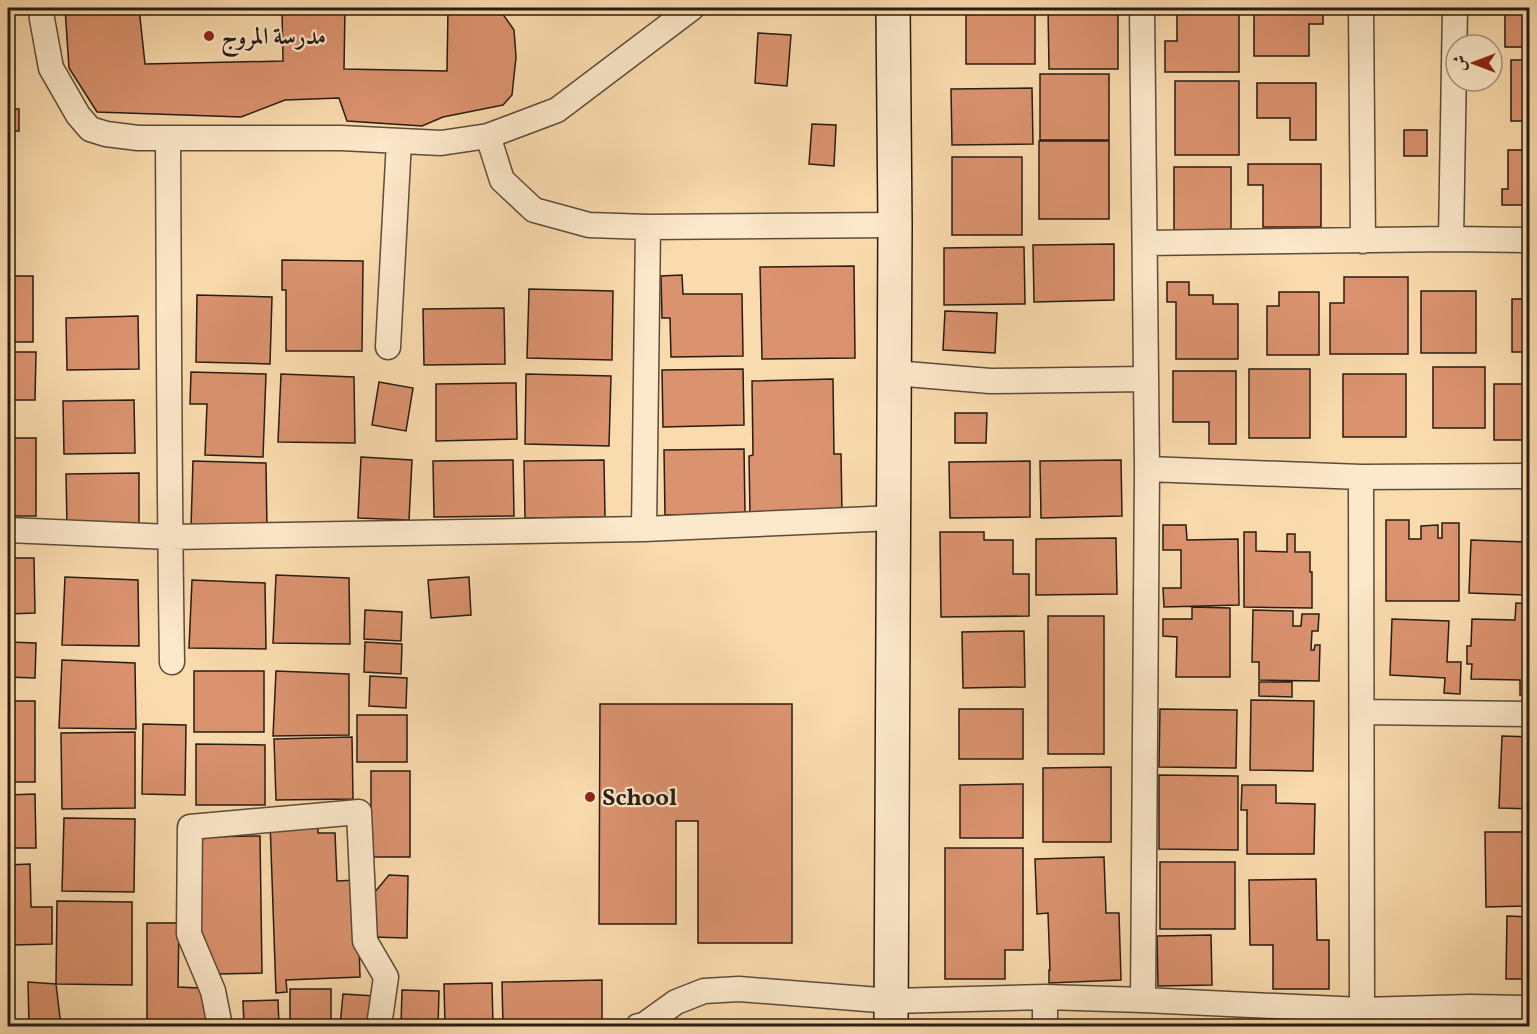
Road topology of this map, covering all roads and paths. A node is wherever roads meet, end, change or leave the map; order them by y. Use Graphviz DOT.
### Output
graph roads {
  1 [pos="41,8"];
  2 [pos="692,8"];
  3 [pos="893,8"];
  4 [pos="1142,8"];
  5 [pos="1361,8"];
  6 [pos="1455,8"];
  7 [pos="488,136"];
  8 [pos="168,138"];
  9 [pos="399,141"];
  10 [pos="895,225"];
  11 [pos="648,227"];
  12 [pos="1451,239"];
  13 [pos="1363,240"];
  14 [pos="1530,240"];
  15 [pos="1145,243"];
  16 [pos="388,347"];
  17 [pos="894,373"];
  18 [pos="1146,379"];
  19 [pos="1147,469"];
  20 [pos="1530,476"];
  21 [pos="1361,477"];
  22 [pos="894,518"];
  23 [pos="644,529"];
  24 [pos="8,530"];
  25 [pos="170,537"];
  26 [pos="172,662"];
  27 [pos="1362,712"];
  28 [pos="1530,714"];
  29 [pos="1045,998"];
  30 [pos="1143,1000"];
  31 [pos="1530,1008"];
  32 [pos="1362,1010"];
  33 [pos="892,1013"];
  34 [pos="220,1026"];
  35 [pos="379,1026"];
  36 [pos="638,1026"];
  37 [pos="1045,1026"];
  1 -- 8 [label="street"];
  2 -- 7 [label="street"];
  3 -- 10 [label="main road"];
  4 -- 15 [label="street"];
  5 -- 13 [label="street"];
  6 -- 12 [label="street"];
  7 -- 9 [label="street"];
  7 -- 11 [label="street"];
  8 -- 9 [label="street"];
  8 -- 25 [label="street"];
  9 -- 16 [label="street"];
  10 -- 11 [label="street"];
  10 -- 17 [label="main road"];
  11 -- 23 [label="street"];
  12 -- 13 [label="street"];
  12 -- 14 [label="street"];
  13 -- 15 [label="street"];
  15 -- 18 [label="street"];
  17 -- 18 [label="street"];
  17 -- 22 [label="main road"];
  18 -- 19 [label="street"];
  19 -- 21 [label="street"];
  19 -- 30 [label="street"];
  20 -- 21 [label="street"];
  21 -- 27 [label="street"];
  22 -- 23 [label="street"];
  22 -- 33 [label="main road"];
  23 -- 25 [label="street"];
  24 -- 25 [label="street"];
  25 -- 26 [label="street"];
  27 -- 28 [label="street"];
  27 -- 32 [label="street"];
  29 -- 30 [label="street"];
  29 -- 33 [label="street"];
  29 -- 37 [label="street"];
  30 -- 32 [label="street"];
  31 -- 32 [label="street"];
  33 -- 36 [label="street"];
  34 -- 35 [label="street"];
}
